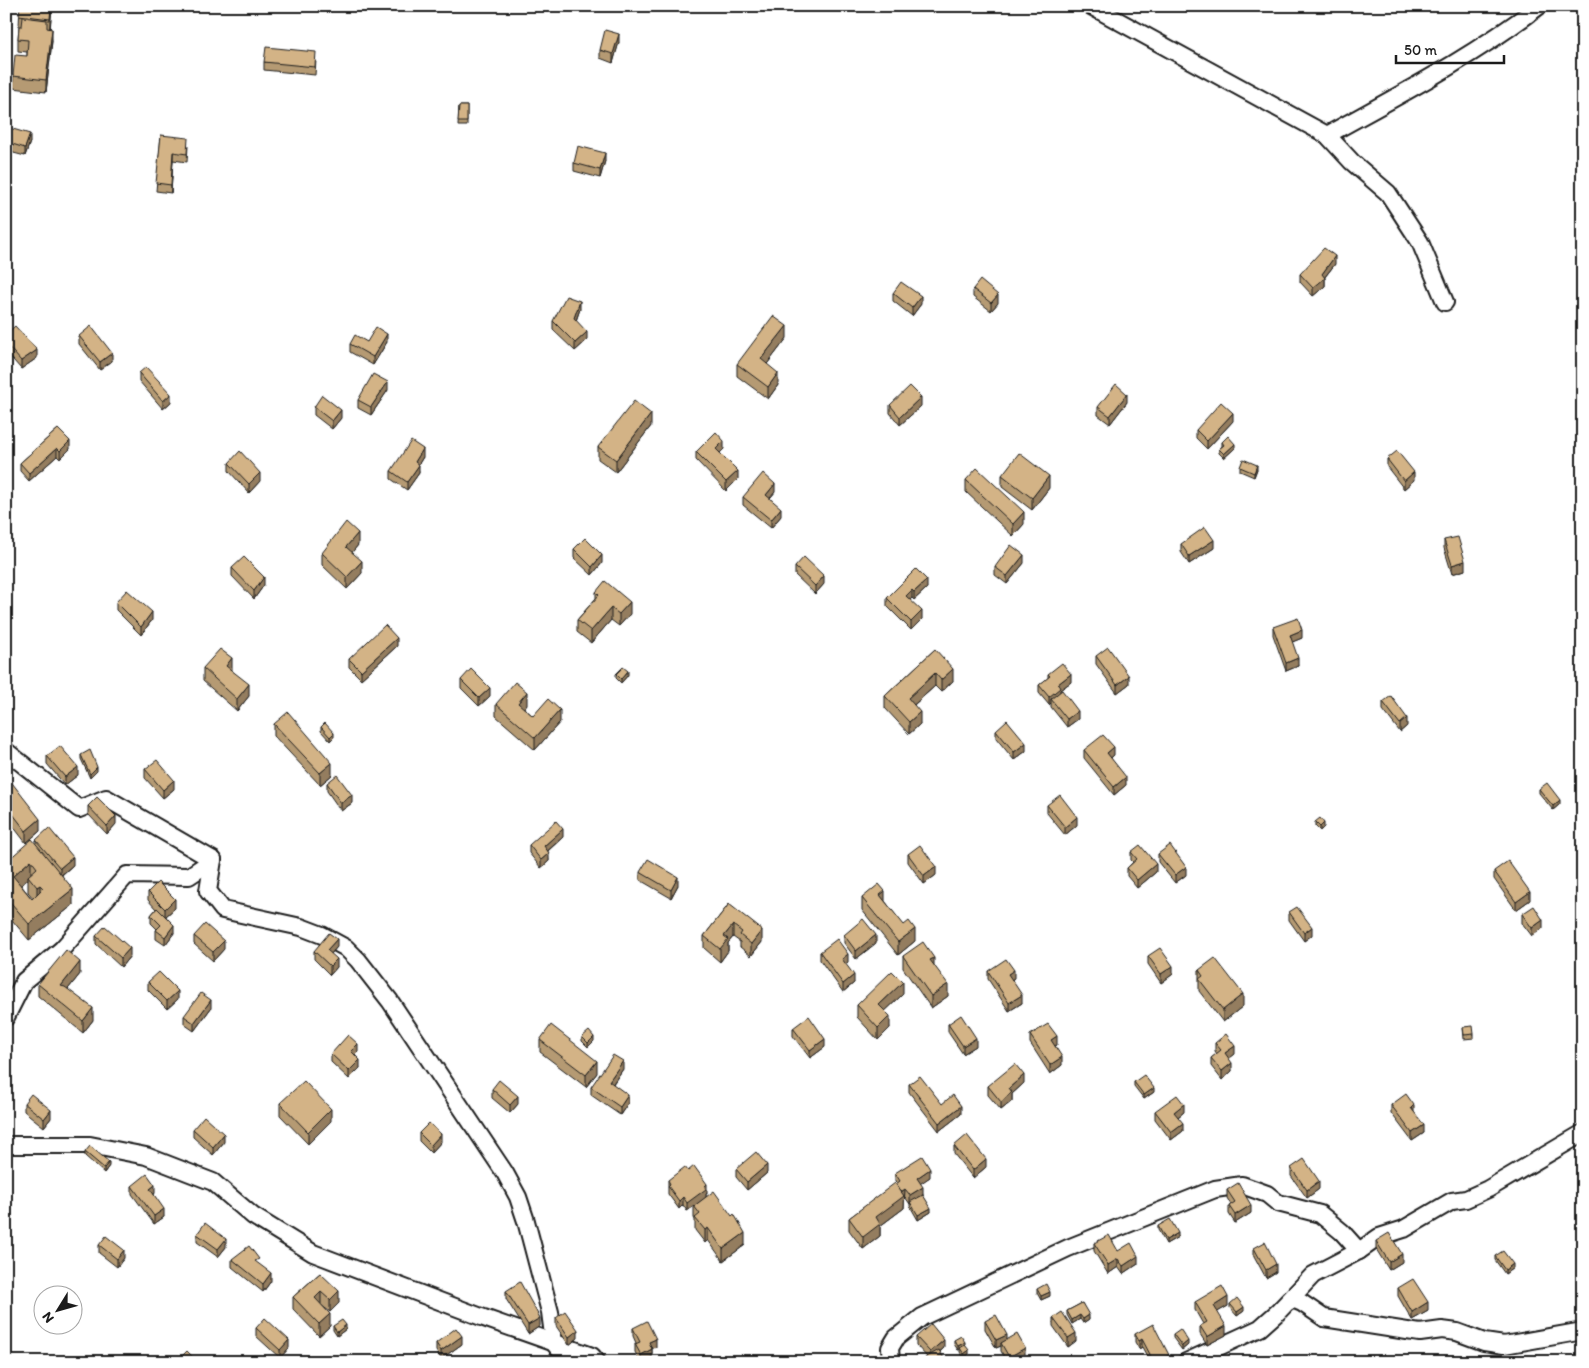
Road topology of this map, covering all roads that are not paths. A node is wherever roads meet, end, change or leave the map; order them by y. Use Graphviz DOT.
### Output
graph roads {
  1 [pos="1091,6"];
  2 [pos="1539,6"];
  3 [pos="1327,135"];
  4 [pos="1444,302"];
  5 [pos="6,751"];
  6 [pos="212,860"];
  7 [pos="6,1017"];
  8 [pos="1583,1133"];
  9 [pos="6,1145"];
  10 [pos="1359,1251"];
  11 [pos="1289,1301"];
  12 [pos="1583,1331"];
  13 [pos="554,1343"];
  14 [pos="569,1362"];
  15 [pos="597,1362"];
  16 [pos="891,1362"];
  17 [pos="1186,1362"];
  1 -- 3 [label="street"];
  2 -- 3 [label="street"];
  3 -- 4 [label="street"];
  5 -- 6 [label="street"];
  6 -- 7 [label="street"];
  6 -- 13 [label="street"];
  8 -- 10 [label="street"];
  9 -- 13 [label="street"];
  10 -- 11 [label="street"];
  10 -- 16 [label="street"];
  11 -- 12 [label="street"];
  11 -- 17 [label="street"];
  13 -- 14 [label="street"];
  13 -- 15 [label="street"];
}
